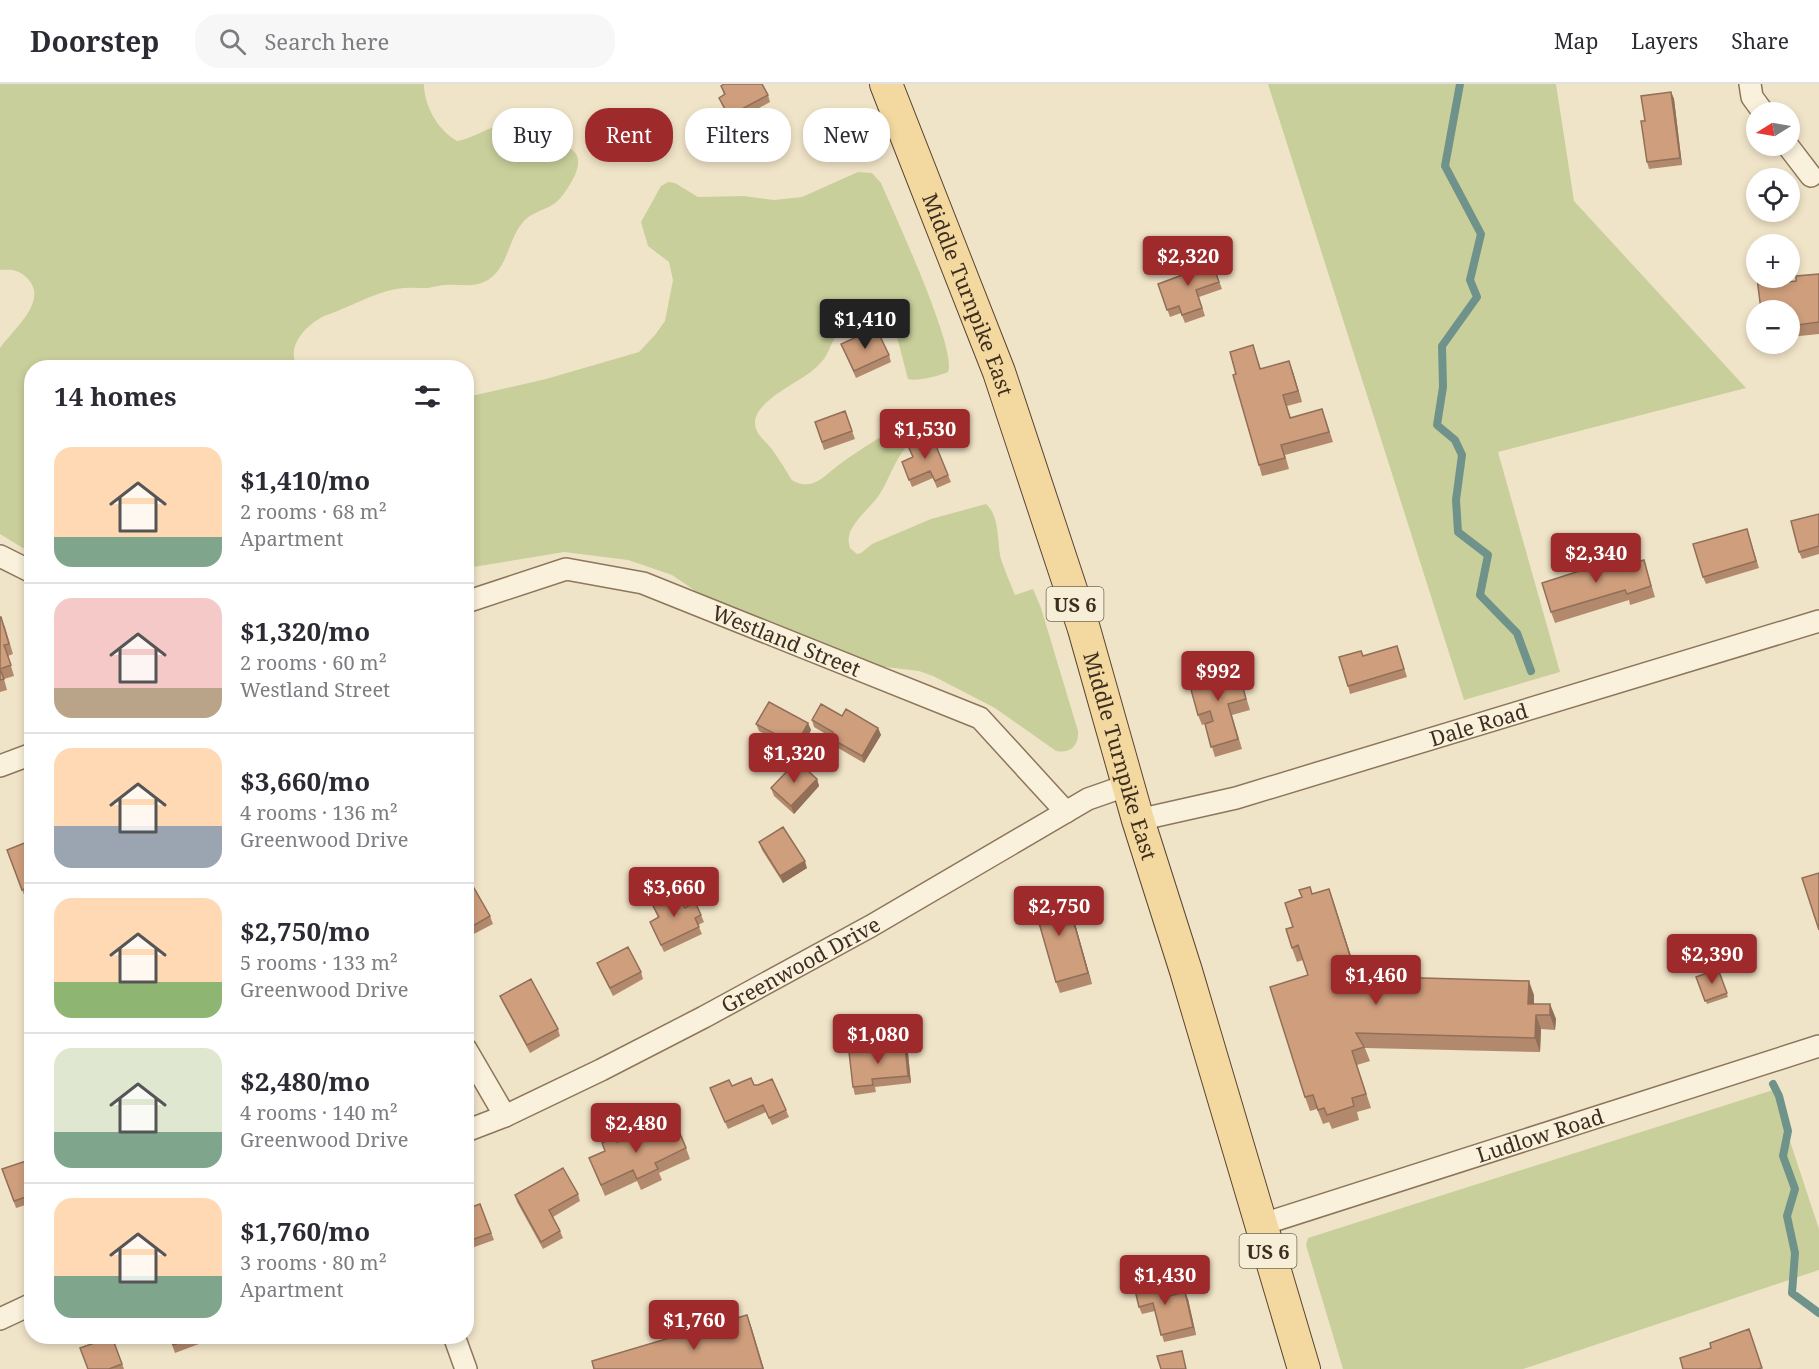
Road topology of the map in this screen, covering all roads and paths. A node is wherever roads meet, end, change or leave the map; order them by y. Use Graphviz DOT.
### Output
graph roads {
  1 [pos="886,84"];
  2 [pos="1750,84"];
  3 [pos="1756,102"];
  4 [pos="1795,156"];
  5 [pos="1810,176"];
  6 [pos="0,556"];
  7 [pos="24,568"];
  8 [pos="474,599"];
  9 [pos="1819,621"];
  10 [pos="24,757"];
  11 [pos="0,766"];
  12 [pos="1128,785"];
  13 [pos="1066,812"];
  14 [pos="1138,820"];
  15 [pos="1819,1046"];
  16 [pos="474,1063"];
  17 [pos="505,1116"];
  18 [pos="474,1128"];
  19 [pos="1260,1225"];
  20 [pos="24,1308"];
  21 [pos="0,1319"];
  22 [pos="457,1344"];
  23 [pos="466,1369"];
  24 [pos="1304,1369"];
  1 -- 12 [label="main road, Middle Turnpike East / US 6"];
  2 -- 3 [label="street"];
  4 -- 5 [label="street"];
  6 -- 7 [label="street"];
  8 -- 13 [label="street, Westland Street"];
  9 -- 14 [label="street, Dale Road"];
  10 -- 11 [label="street"];
  12 -- 13 [label="street, Greenwood Drive"];
  12 -- 14 [label="main road, Middle Turnpike East / US 6"];
  13 -- 17 [label="street, Greenwood Drive"];
  14 -- 19 [label="main road, Middle Turnpike East / US 6"];
  15 -- 19 [label="street, Ludlow Road"];
  16 -- 17 [label="street"];
  17 -- 18 [label="street, Greenwood Drive"];
  19 -- 24 [label="main road, Middle Turnpike East / US 6"];
  20 -- 21 [label="street"];
  22 -- 23 [label="street"];
}
